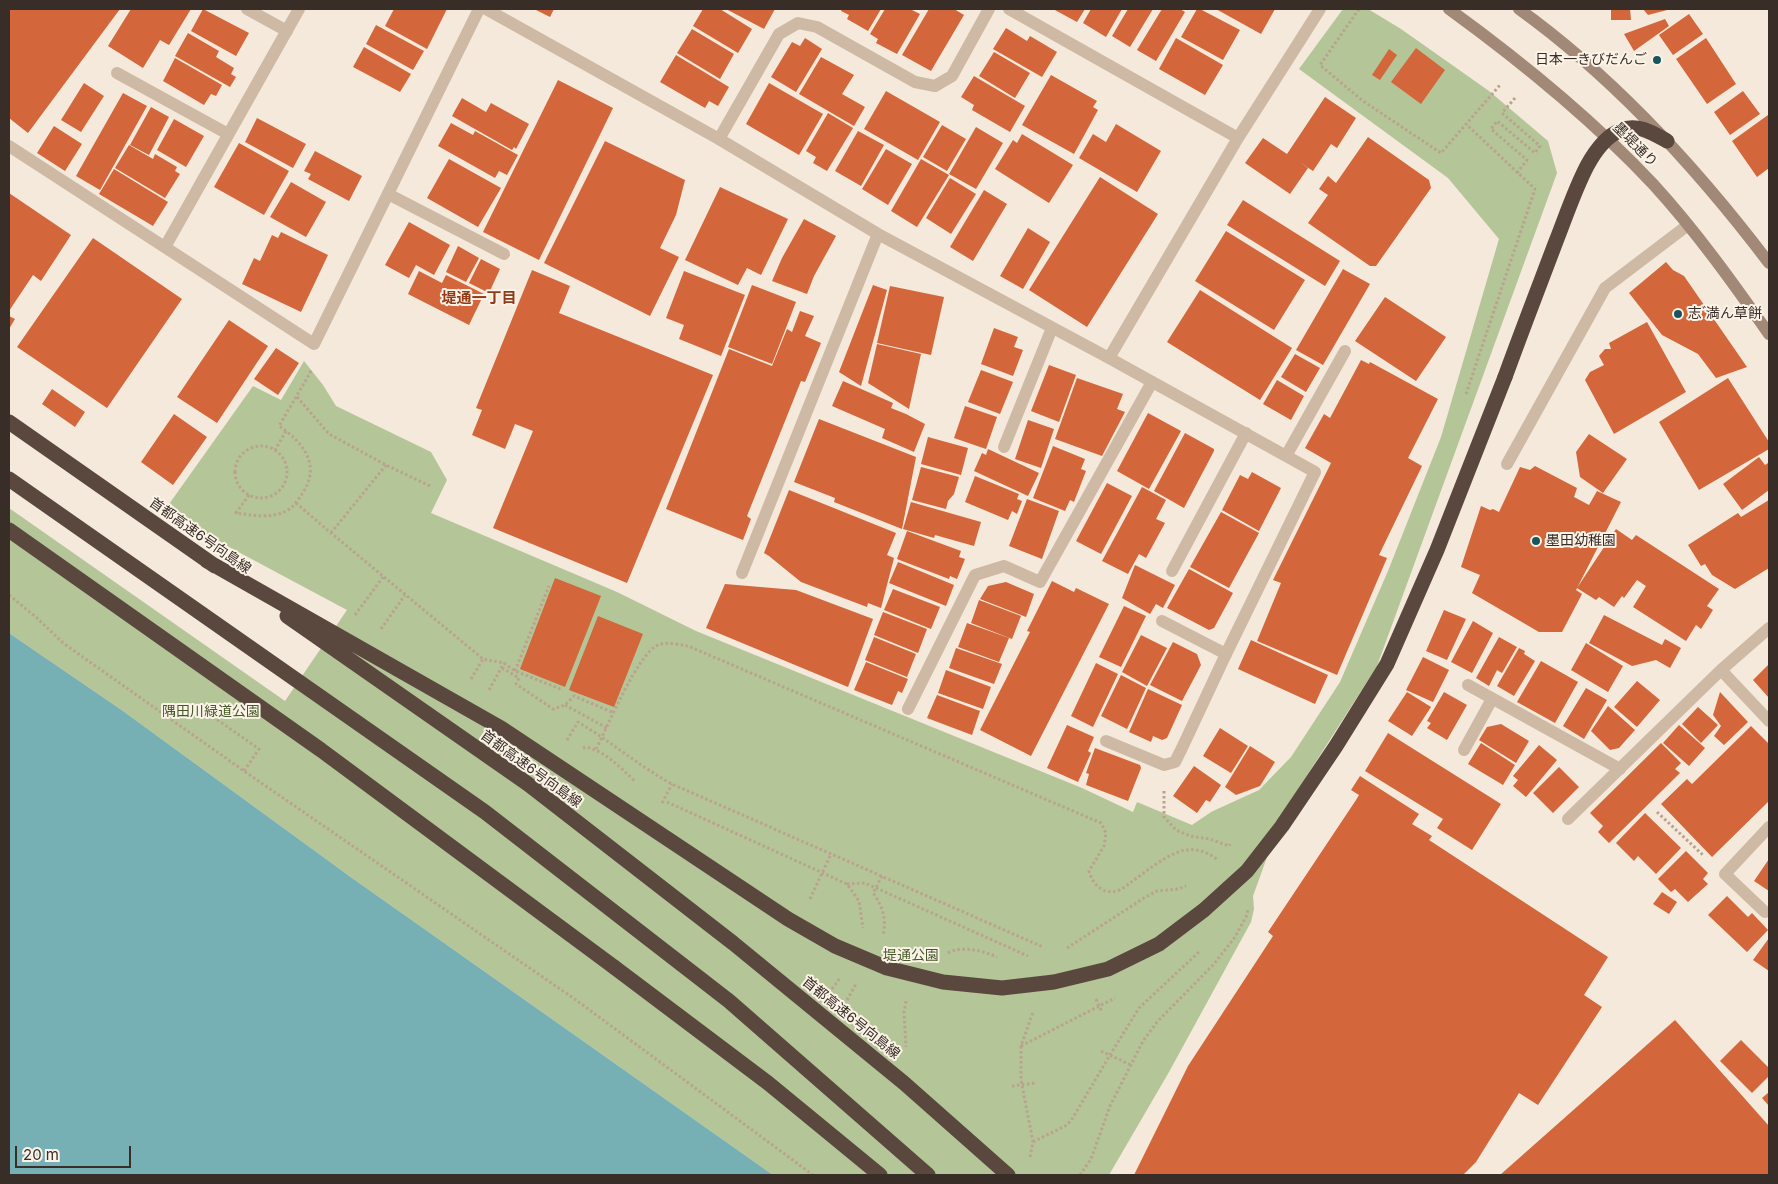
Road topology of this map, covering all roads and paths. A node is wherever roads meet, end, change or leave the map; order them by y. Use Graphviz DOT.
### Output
graph roads {
  1 [pos="247,9"];
  2 [pos="299,9"];
  3 [pos="478,9"];
  4 [pos="486,9"];
  5 [pos="989,9"];
  6 [pos="1008,9"];
  7 [pos="1320,9"];
  8 [pos="1359,9"];
  9 [pos="1449,9"];
  10 [pos="1519,9"];
  11 [pos="1531,14"];
  12 [pos="287,31"];
  13 [pos="117,73"];
  14 [pos="1500,85"];
  15 [pos="1515,98"];
  16 [pos="1466,124"];
  17 [pos="228,134"];
  18 [pos="1238,138"];
  19 [pos="719,139"];
  20 [pos="1608,139"];
  21 [pos="1667,141"];
  22 [pos="9,146"];
  23 [pos="1517,172"];
  24 [pos="388,194"];
  25 [pos="1688,225"];
  26 [pos="878,234"];
  27 [pos="164,247"];
  28 [pos="504,254"];
  29 [pos="1769,263"];
  30 [pos="1052,328"];
  31 [pos="1769,334"];
  32 [pos="314,344"];
  33 [pos="1345,351"];
  34 [pos="1109,358"];
  35 [pos="1152,382"];
  36 [pos="1465,395"];
  37 [pos="297,397"];
  38 [pos="9,422"];
  39 [pos="286,431"];
  40 [pos="1246,434"];
  41 [pos="1004,447"];
  42 [pos="275,450"];
  43 [pos="1286,456"];
  44 [pos="1507,464"];
  45 [pos="386,465"];
  46 [pos="9,479"];
  47 [pos="430,486"];
  48 [pos="249,495"];
  49 [pos="296,502"];
  50 [pos="9,530"];
  51 [pos="331,533"];
  52 [pos="207,561"];
  53 [pos="1172,571"];
  54 [pos="742,572"];
  55 [pos="549,586"];
  56 [pos="9,595"];
  57 [pos="405,595"];
  58 [pos="1162,621"];
  59 [pos="1769,628"];
  60 [pos="378,632"];
  61 [pos="1226,654"];
  62 [pos="483,658"];
  63 [pos="502,668"];
  64 [pos="1721,670"];
  65 [pos="515,671"];
  66 [pos="468,684"];
  67 [pos="1468,685"];
  68 [pos="563,690"];
  69 [pos="1492,699"];
  70 [pos="565,705"];
  71 [pos="908,709"];
  72 [pos="202,710"];
  73 [pos="614,713"];
  74 [pos="1769,721"];
  75 [pos="578,722"];
  76 [pos="607,728"];
  77 [pos="602,737"];
  78 [pos="1106,741"];
  79 [pos="596,750"];
  80 [pos="1464,750"];
  81 [pos="577,751"];
  82 [pos="1164,765"];
  83 [pos="1620,769"];
  84 [pos="244,771"];
  85 [pos="636,781"];
  86 [pos="656,797"];
  87 [pos="1657,812"];
  88 [pos="1568,819"];
  89 [pos="1769,828"];
  90 [pos="1236,840"];
  91 [pos="1229,846"];
  92 [pos="1235,850"];
  93 [pos="831,854"];
  94 [pos="1217,859"];
  95 [pos="1222,863"];
  96 [pos="1210,866"];
  97 [pos="822,872"];
  98 [pos="1725,874"];
  99 [pos="847,884"];
  100 [pos="1190,885"];
  101 [pos="809,901"];
  102 [pos="1250,902"];
  103 [pos="1765,912"];
  104 [pos="862,935"];
  105 [pos="1043,947"];
  106 [pos="1063,950"];
  107 [pos="1201,950"];
  108 [pos="1029,956"];
  109 [pos="842,976"];
  110 [pos="832,990"];
  111 [pos="1096,999"];
  112 [pos="1102,1012"];
  113 [pos="1032,1014"];
  114 [pos="1101,1051"];
  115 [pos="1110,1055"];
  116 [pos="1131,1065"];
  117 [pos="1035,1083"];
  118 [pos="1023,1085"];
  119 [pos="1012,1086"];
  120 [pos="1033,1142"];
  121 [pos="1030,1158"];
  122 [pos="813,1175"];
  123 [pos="880,1175"];
  124 [pos="928,1175"];
  125 [pos="1008,1175"];
  126 [pos="1080,1175"];
  1 -- 12 [label="street"];
  2 -- 12 [label="street"];
  3 -- 24 [label="street"];
  4 -- 19 [label="street"];
  5 -- 19 [label="street"];
  6 -- 18 [label="street"];
  7 -- 18 [label="street"];
  8 -- 16 [label="path"];
  9 -- 20 [label="main road, 墨堤通り"];
  10 -- 11 [label="main road, 墨堤通り"];
  11 -- 21 [label="main road, 墨堤通り"];
  12 -- 17 [label="street"];
  13 -- 17 [label="street"];
  14 -- 16 [label="path"];
  15 -- 23 [label="path"];
  16 -- 23 [label="path"];
  17 -- 27 [label="street"];
  18 -- 34 [label="street"];
  19 -- 26 [label="street"];
  20 -- 21 [label="highway"];
  20 -- 25 [label="main road, 墨堤通り"];
  20 -- 52 [label="highway, bridge"];
  21 -- 29 [label="main road, 墨堤通り"];
  22 -- 27 [label="street"];
  23 -- 36 [label="path"];
  24 -- 28 [label="street"];
  24 -- 32 [label="street"];
  25 -- 31 [label="main road, 墨堤通り"];
  25 -- 44 [label="street"];
  26 -- 30 [label="street"];
  26 -- 54 [label="street"];
  27 -- 32 [label="street"];
  30 -- 34 [label="street"];
  30 -- 41 [label="street"];
  32 -- 37 [label="path"];
  33 -- 43 [label="street"];
  34 -- 35 [label="street"];
  35 -- 40 [label="street"];
  35 -- 71 [label="street"];
  37 -- 39 [label="path"];
  37 -- 45 [label="path"];
  38 -- 52 [label="highway, 首都高速6号向島線, bridge"];
  39 -- 42 [label="path"];
  39 -- 49 [label="path"];
  40 -- 43 [label="street"];
  40 -- 53 [label="street"];
  42 -- 48 [label="path"];
  42 -- 48 [label="path"];
  43 -- 61 [label="street"];
  45 -- 47 [label="path"];
  45 -- 51 [label="path"];
  46 -- 124 [label="highway, bridge"];
  48 -- 49 [label="path"];
  49 -- 51 [label="path"];
  50 -- 123 [label="highway, bridge"];
  51 -- 57 [label="path"];
  52 -- 125 [label="highway, 首都高速6号向島線, bridge"];
  55 -- 65 [label="path"];
  56 -- 84 [label="path"];
  57 -- 60 [label="path"];
  57 -- 62 [label="path"];
  58 -- 61 [label="street"];
  59 -- 64 [label="street"];
  61 -- 82 [label="street"];
  62 -- 65 [label="path"];
  62 -- 66 [label="path"];
  63 -- 70 [label="path"];
  64 -- 74 [label="street"];
  64 -- 83 [label="street"];
  65 -- 68 [label="path"];
  67 -- 69 [label="street"];
  69 -- 80 [label="street"];
  69 -- 83 [label="street"];
  70 -- 73 [label="path"];
  70 -- 76 [label="path"];
  72 -- 84 [label="path"];
  73 -- 76 [label="path"];
  73 -- 94 [label="path"];
  75 -- 77 [label="path"];
  76 -- 77 [label="path"];
  77 -- 79 [label="path"];
  77 -- 93 [label="path"];
  78 -- 82 [label="street"];
  79 -- 81 [label="path"];
  79 -- 85 [label="path"];
  82 -- 91 [label="path"];
  83 -- 88 [label="street"];
  84 -- 122 [label="path"];
  86 -- 97 [label="path"];
  87 -- 98 [label="path"];
  89 -- 98 [label="street"];
  90 -- 91 [label="path"];
  91 -- 92 [label="path"];
  93 -- 97 [label="path"];
  93 -- 105 [label="path"];
  94 -- 95 [label="path"];
  94 -- 96 [label="path"];
  97 -- 99 [label="path"];
  97 -- 101 [label="path"];
  98 -- 103 [label="street"];
  99 -- 104 [label="path"];
  99 -- 108 [label="path"];
  100 -- 106 [label="path"];
  102 -- 116 [label="path"];
  107 -- 115 [label="path"];
  109 -- 110 [label="path"];
  111 -- 112 [label="path"];
  113 -- 118 [label="path"];
  114 -- 115 [label="path"];
  115 -- 116 [label="path"];
  115 -- 120 [label="path"];
  116 -- 126 [label="path"];
  117 -- 118 [label="path"];
  118 -- 119 [label="path"];
  118 -- 120 [label="path"];
  120 -- 121 [label="path"];
}
